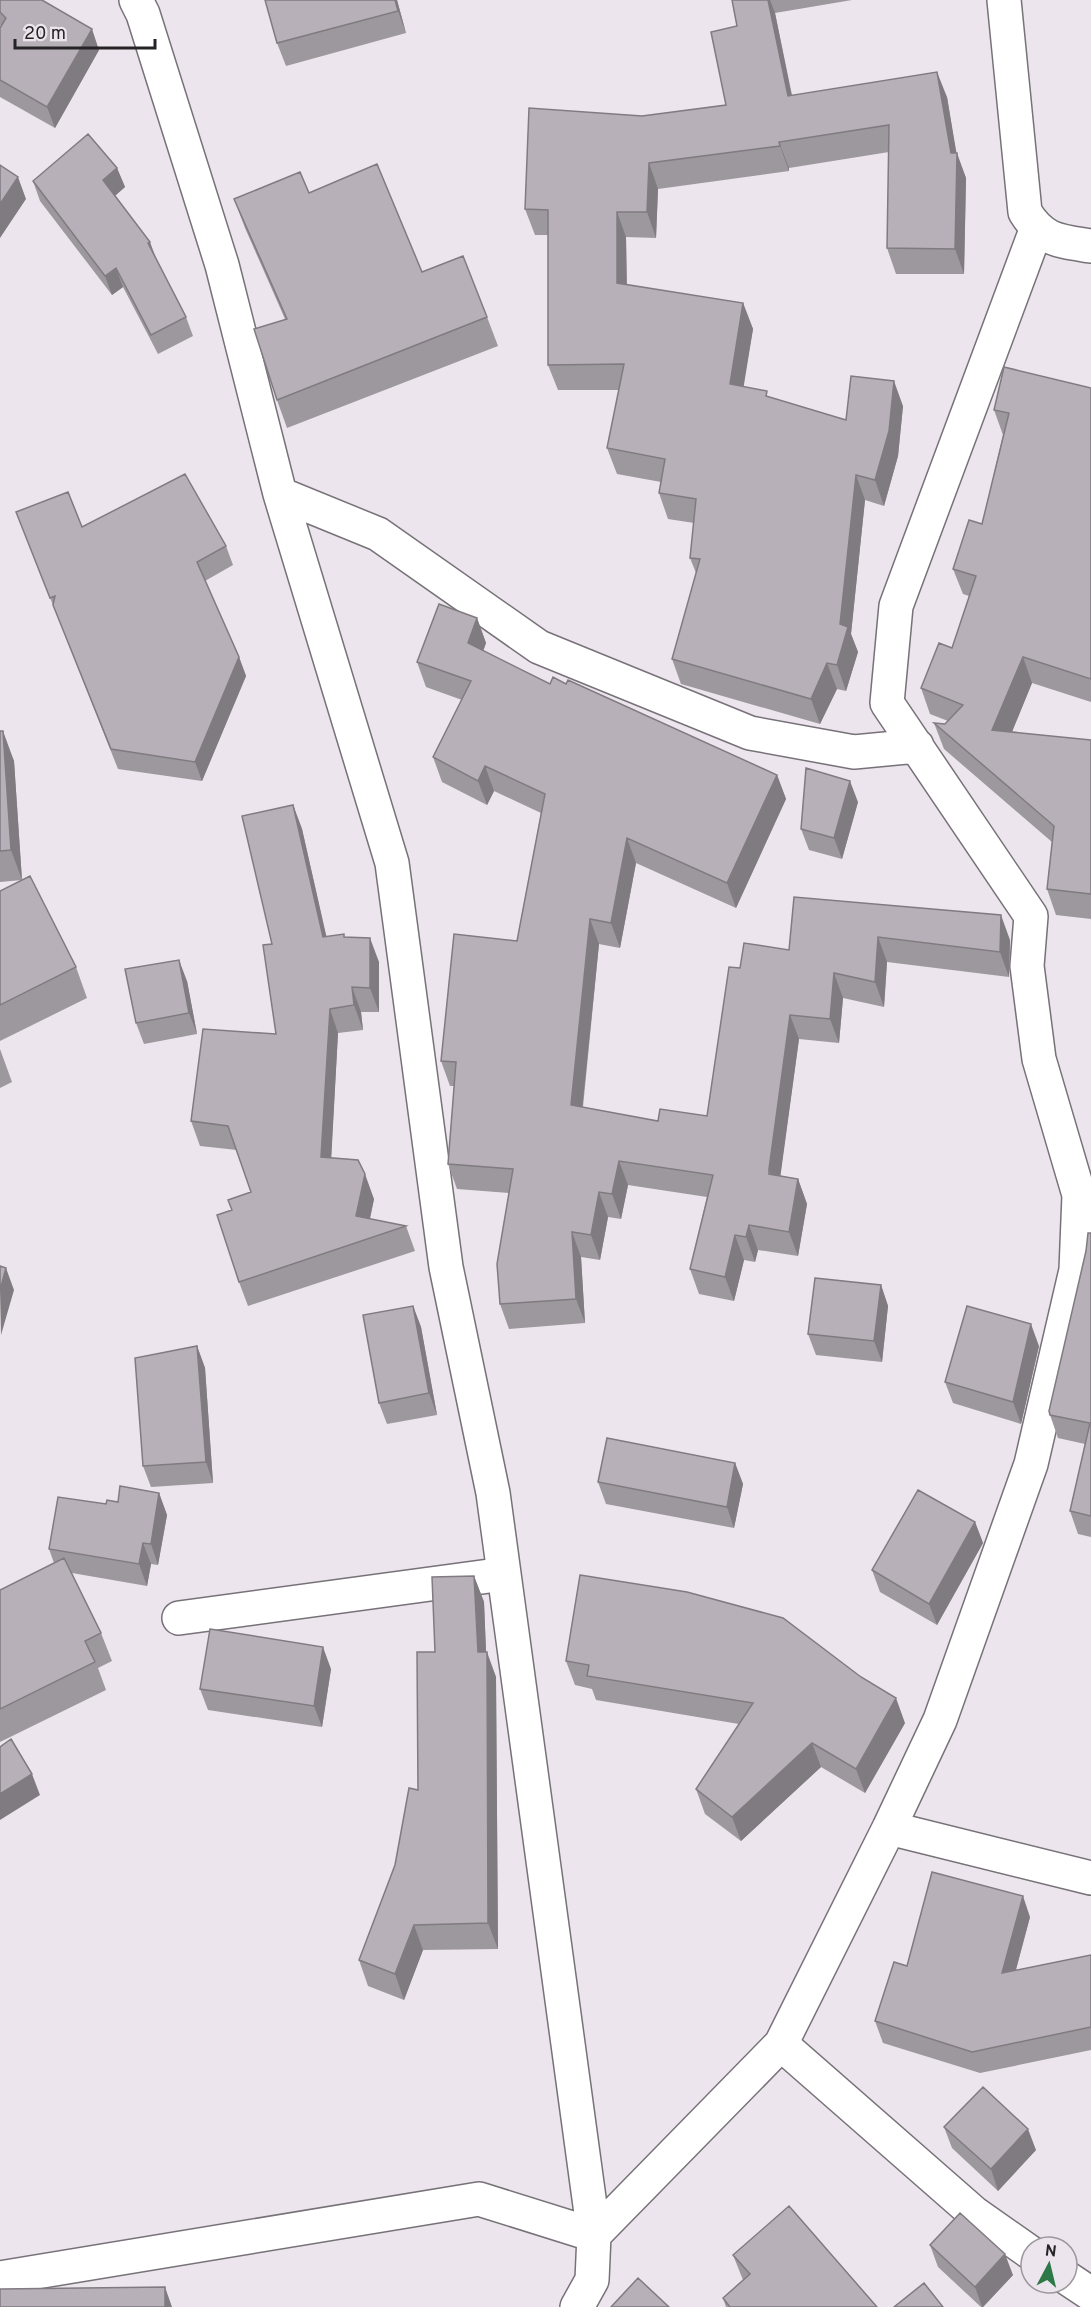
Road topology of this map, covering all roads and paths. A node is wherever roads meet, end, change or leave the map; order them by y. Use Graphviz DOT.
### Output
graph roads {
  1 [pos="136,0"];
  2 [pos="1004,0"];
  3 [pos="1036,230"];
  4 [pos="1091,246"];
  5 [pos="280,494"];
  6 [pos="918,747"];
  7 [pos="504,1574"];
  8 [pos="179,1618"];
  9 [pos="889,1828"];
  10 [pos="1091,1878"];
  11 [pos="781,2044"];
  12 [pos="594,2235"];
  13 [pos="1019,2245"];
  14 [pos="0,2278"];
  15 [pos="577,2307"];
  1 -- 5 [label="street"];
  2 -- 3 [label="street"];
  3 -- 4 [label="street"];
  3 -- 6 [label="street"];
  5 -- 6 [label="street"];
  5 -- 7 [label="street"];
  6 -- 9 [label="street"];
  7 -- 8 [label="street"];
  7 -- 12 [label="street"];
  9 -- 10 [label="street"];
  9 -- 11 [label="street"];
  11 -- 12 [label="street"];
  11 -- 13 [label="street"];
  12 -- 14 [label="street"];
  12 -- 15 [label="street"];
}
